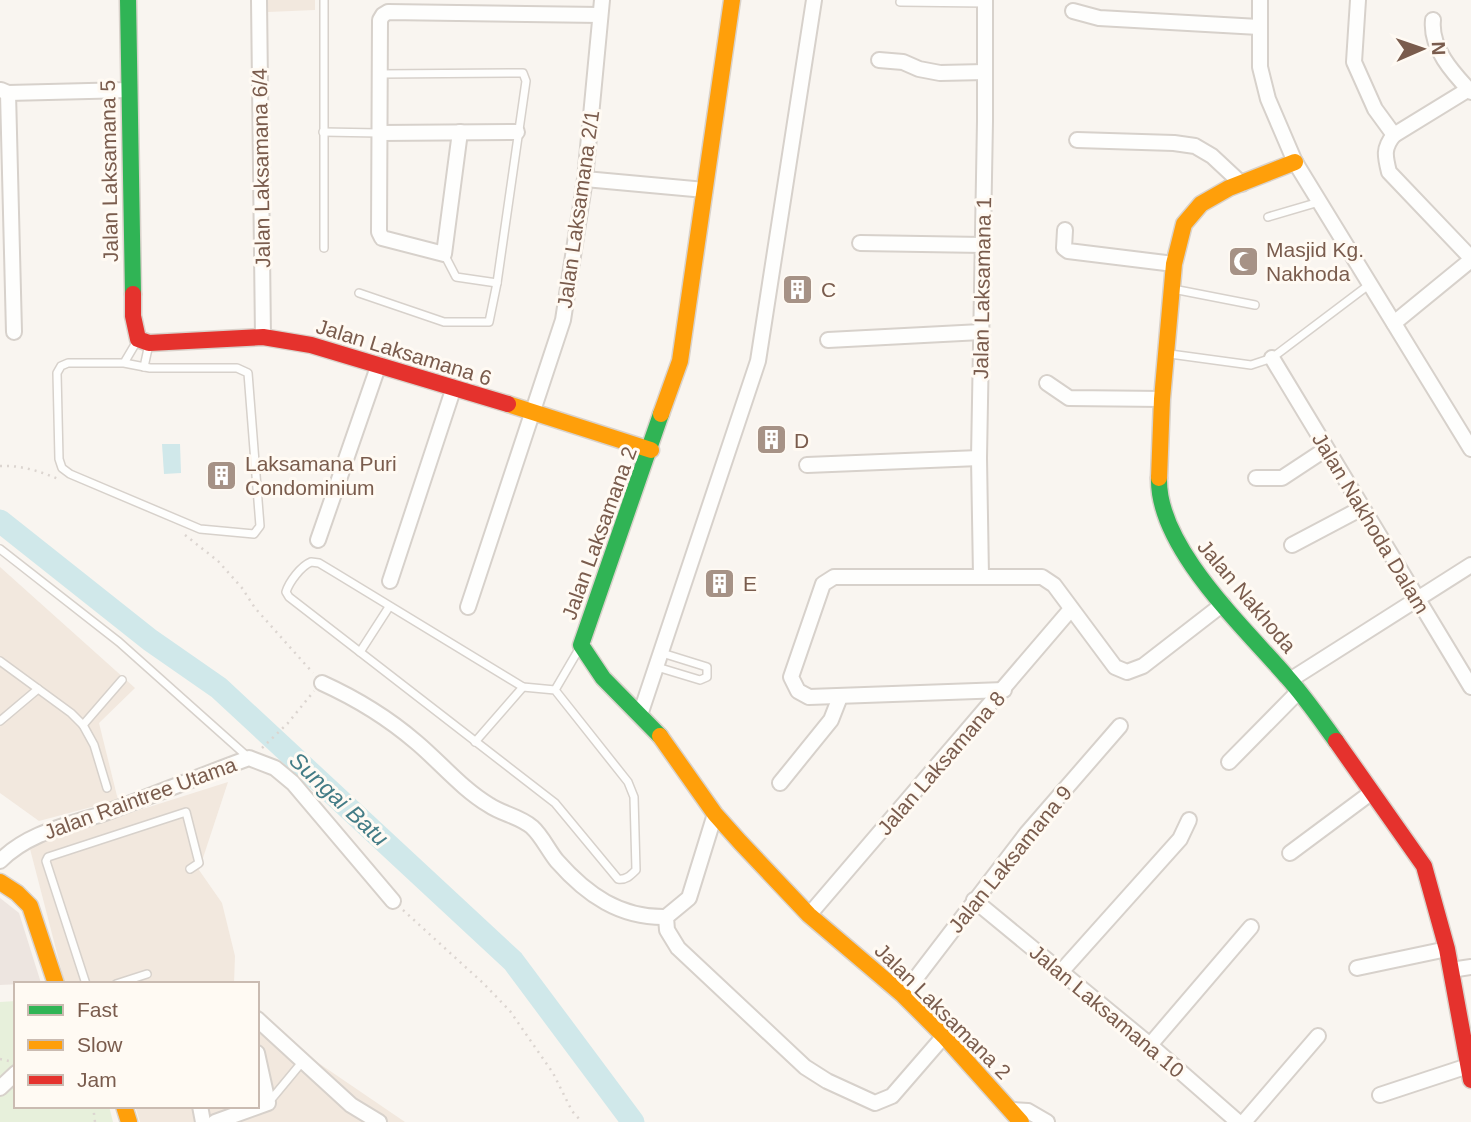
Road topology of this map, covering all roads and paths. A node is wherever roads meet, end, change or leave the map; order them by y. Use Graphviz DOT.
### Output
graph roads {
  1 [pos="128,0"];
  2 [pos="260,0"];
  3 [pos="324,0"];
  4 [pos="732,0"];
  5 [pos="814,0"];
  6 [pos="1260,0"];
  7 [pos="1358,0"];
  8 [pos="985,1"];
  9 [pos="900,2"];
  10 [pos="509,7"];
  11 [pos="601,7"];
  12 [pos="1073,10"];
  13 [pos="1433,20"];
  14 [pos="1259,27"];
  15 [pos="879,61"];
  16 [pos="985,72"];
  17 [pos="380,74"];
  18 [pos="129,90"];
  19 [pos="1470,90"];
  20 [pos="4,91"];
  21 [pos="323,132"];
  22 [pos="460,132"];
  23 [pos="517,132"];
  24 [pos="380,133"];
  25 [pos="1394,135"];
  26 [pos="1077,140"];
  27 [pos="1295,162"];
  28 [pos="585,179"];
  29 [pos="1242,184"];
  30 [pos="705,190"];
  31 [pos="1319,202"];
  32 [pos="1268,217"];
  33 [pos="1065,230"];
  34 [pos="860,243"];
  35 [pos="983,245"];
  36 [pos="324,248"];
  37 [pos="444,254"];
  38 [pos="1471,259"];
  39 [pos="1174,264"];
  40 [pos="497,283"];
  41 [pos="1370,284"];
  42 [pos="1172,289"];
  43 [pos="359,293"];
  44 [pos="1255,305"];
  45 [pos="1394,323"];
  46 [pos="14,332"];
  47 [pos="981,332"];
  48 [pos="263,337"];
  49 [pos="828,340"];
  50 [pos="144,341"];
  51 [pos="1166,354"];
  52 [pos="1272,358"];
  53 [pos="124,363"];
  54 [pos="379,364"];
  55 [pos="144,367"];
  56 [pos="1047,383"];
  57 [pos="454,387"];
  58 [pos="1162,400"];
  59 [pos="533,414"];
  60 [pos="1326,449"];
  61 [pos="1471,449"];
  62 [pos="651,450"];
  63 [pos="979,458"];
  64 [pos="0,466"];
  65 [pos="807,466"];
  66 [pos="1256,478"];
  67 [pos="63,481"];
  68 [pos="1362,508"];
  69 [pos="183,533"];
  70 [pos="318,540"];
  71 [pos="1292,545"];
  72 [pos="0,549"];
  73 [pos="1471,565"];
  74 [pos="981,576"];
  75 [pos="390,580"];
  76 [pos="1417,599"];
  77 [pos="1223,604"];
  78 [pos="389,607"];
  79 [pos="468,607"];
  80 [pos="1071,609"];
  81 [pos="581,645"];
  82 [pos="360,652"];
  83 [pos="0,660"];
  84 [pos="659,660"];
  85 [pos="122,680"];
  86 [pos="322,682"];
  87 [pos="1294,685"];
  88 [pos="523,687"];
  89 [pos="1471,687"];
  90 [pos="38,689"];
  91 [pos="555,690"];
  92 [pos="1004,690"];
  93 [pos="840,697"];
  94 [pos="640,715"];
  95 [pos="0,721"];
  96 [pos="83,725"];
  97 [pos="1121,726"];
  98 [pos="475,742"];
  99 [pos="262,748"];
  100 [pos="248,758"];
  101 [pos="1229,762"];
  102 [pos="780,783"];
  103 [pos="107,788"];
  104 [pos="1373,792"];
  105 [pos="715,814"];
  106 [pos="1189,820"];
  107 [pos="1290,853"];
  108 [pos="0,862"];
  109 [pos="190,869"];
  110 [pos="0,882"];
  111 [pos="974,900"];
  112 [pos="393,901"];
  113 [pos="809,915"];
  114 [pos="667,917"];
  115 [pos="1251,927"];
  116 [pos="1447,949"];
  117 [pos="1471,967"];
  118 [pos="1357,968"];
  119 [pos="1451,970"];
  120 [pos="1060,973"];
  121 [pos="147,974"];
  122 [pos="55,982"];
  123 [pos="85,982"];
  124 [pos="122,982"];
  125 [pos="903,995"];
  126 [pos="259,1021"];
  127 [pos="944,1036"];
  128 [pos="1318,1036"];
  129 [pos="1150,1045"];
  130 [pos="303,1061"];
  131 [pos="259,1062"];
  132 [pos="1470,1073"];
  133 [pos="14,1075"];
  134 [pos="0,1088"];
  135 [pos="1381,1096"];
  136 [pos="268,1102"];
  137 [pos="259,1105"];
  138 [pos="252,1108"];
  139 [pos="1017,1116"];
  140 [pos="215,1122"];
  141 [pos="379,1122"];
  142 [pos="582,1122"];
  143 [pos="1047,1122"];
  144 [pos="1238,1122"];
  145 [pos="1244,1122"];
  1 -- 18 [label="street, Jalan Laksamana 5"];
  2 -- 48 [label="street, Jalan Laksamana 6/4"];
  3 -- 21 [label="lane"];
  4 -- 30 [label="street, Jalan Laksamana 2"];
  5 -- 84 [label="street"];
  6 -- 14 [label="street"];
  7 -- 25 [label="street"];
  8 -- 9 [label="lane"];
  8 -- 16 [label="street, Jalan Laksamana 1"];
  10 -- 11 [label="street"];
  10 -- 17 [label="street"];
  11 -- 28 [label="street, Jalan Laksamana 2/1"];
  12 -- 14 [label="street"];
  13 -- 19 [label="street"];
  14 -- 27 [label="street"];
  15 -- 16 [label="street"];
  16 -- 35 [label="street, Jalan Laksamana 1"];
  17 -- 23 [label="lane"];
  17 -- 24 [label="street"];
  18 -- 20 [label="street"];
  18 -- 50 [label="street, Jalan Laksamana 5"];
  19 -- 25 [label="street"];
  20 -- 46 [label="street"];
  21 -- 24 [label="lane"];
  21 -- 36 [label="lane"];
  22 -- 23 [label="street"];
  22 -- 24 [label="street"];
  22 -- 37 [label="street"];
  23 -- 40 [label="lane"];
  24 -- 37 [label="street"];
  25 -- 38 [label="street"];
  26 -- 29 [label="street"];
  27 -- 29 [label="street, Jalan Nakhoda"];
  27 -- 31 [label="street"];
  28 -- 30 [label="street"];
  28 -- 59 [label="street, Jalan Laksamana 2/1"];
  29 -- 39 [label="street, Jalan Nakhoda"];
  30 -- 62 [label="street, Jalan Laksamana 2"];
  31 -- 32 [label="lane"];
  31 -- 41 [label="street"];
  33 -- 39 [label="street"];
  34 -- 35 [label="street"];
  35 -- 47 [label="street, Jalan Laksamana 1"];
  37 -- 40 [label="lane"];
  38 -- 45 [label="street"];
  39 -- 42 [label="street, Jalan Nakhoda"];
  40 -- 43 [label="lane"];
  41 -- 45 [label="street"];
  41 -- 52 [label="lane"];
  42 -- 44 [label="lane"];
  42 -- 51 [label="street, Jalan Nakhoda"];
  45 -- 61 [label="street"];
  47 -- 49 [label="street"];
  47 -- 63 [label="street, Jalan Laksamana 1"];
  48 -- 50 [label="street, Jalan Laksamana 6"];
  48 -- 54 [label="street, Jalan Laksamana 6"];
  50 -- 53 [label="lane"];
  50 -- 55 [label="lane"];
  51 -- 52 [label="lane"];
  51 -- 58 [label="street, Jalan Nakhoda"];
  52 -- 60 [label="street, Jalan Nakhoda Dalam"];
  53 -- 55 [label="lane"];
  53 -- 55 [label="lane"];
  54 -- 57 [label="street, Jalan Laksamana 6"];
  54 -- 70 [label="street"];
  56 -- 58 [label="street"];
  57 -- 59 [label="street, Jalan Laksamana 6"];
  57 -- 75 [label="street"];
  58 -- 77 [label="street, Jalan Nakhoda"];
  59 -- 62 [label="street, Jalan Laksamana 6"];
  59 -- 79 [label="street, Jalan Laksamana 2/1"];
  60 -- 66 [label="street"];
  60 -- 68 [label="street, Jalan Nakhoda Dalam"];
  62 -- 81 [label="street, Jalan Laksamana 2"];
  63 -- 65 [label="street"];
  63 -- 74 [label="street, Jalan Laksamana 1"];
  64 -- 67 [label="path"];
  68 -- 71 [label="street"];
  68 -- 76 [label="street, Jalan Nakhoda Dalam"];
  69 -- 86 [label="path"];
  72 -- 100 [label="lane"];
  73 -- 76 [label="street"];
  74 -- 80 [label="street"];
  74 -- 93 [label="street"];
  76 -- 87 [label="street"];
  76 -- 89 [label="street, Jalan Nakhoda Dalam"];
  77 -- 80 [label="street"];
  77 -- 87 [label="street, Jalan Nakhoda"];
  78 -- 82 [label="lane"];
  78 -- 82 [label="lane"];
  78 -- 88 [label="lane"];
  80 -- 92 [label="street, Jalan Laksamana 8"];
  81 -- 91 [label="lane"];
  81 -- 94 [label="street, Jalan Laksamana 2"];
  82 -- 98 [label="lane"];
  83 -- 90 [label="lane"];
  84 -- 84 [label="lane"];
  84 -- 94 [label="street"];
  85 -- 96 [label="lane"];
  86 -- 99 [label="path"];
  86 -- 114 [label="street"];
  87 -- 101 [label="street"];
  87 -- 104 [label="street, Jalan Nakhoda"];
  88 -- 91 [label="lane"];
  88 -- 98 [label="lane"];
  90 -- 95 [label="lane"];
  90 -- 96 [label="lane"];
  91 -- 98 [label="lane"];
  92 -- 93 [label="street"];
  92 -- 113 [label="street, Jalan Laksamana 8"];
  93 -- 102 [label="street"];
  94 -- 105 [label="street, Jalan Laksamana 2"];
  96 -- 103 [label="lane"];
  97 -- 111 [label="street, Jalan Laksamana 9"];
  100 -- 108 [label="street, Jalan Raintree Utama"];
  100 -- 112 [label="street, Jalan Raintree Utama"];
  104 -- 107 [label="street"];
  104 -- 116 [label="street, Jalan Nakhoda"];
  105 -- 113 [label="street, Jalan Laksamana 2"];
  105 -- 114 [label="street"];
  106 -- 120 [label="street"];
  109 -- 123 [label="lane"];
  110 -- 122 [label="street"];
  111 -- 120 [label="street, Jalan Laksamana 10"];
  111 -- 125 [label="street, Jalan Laksamana 9"];
  112 -- 142 [label="path"];
  113 -- 125 [label="street, Jalan Laksamana 2"];
  114 -- 127 [label="street"];
  115 -- 129 [label="street"];
  116 -- 118 [label="street"];
  116 -- 119 [label="street, Jalan Nakhoda"];
  117 -- 119 [label="street"];
  119 -- 132 [label="street, Jalan Nakhoda"];
  120 -- 129 [label="street, Jalan Laksamana 10"];
  121 -- 124 [label="lane"];
  125 -- 127 [label="street, Jalan Laksamana 2"];
  126 -- 130 [label="street"];
  127 -- 139 [label="street, Jalan Laksamana 2"];
  128 -- 145 [label="street"];
  129 -- 144 [label="street, Jalan Laksamana 10"];
  130 -- 136 [label="lane"];
  130 -- 141 [label="street"];
  131 -- 136 [label="street"];
  132 -- 135 [label="street"];
  133 -- 134 [label="street"];
  136 -- 137 [label="street"];
  138 -- 140 [label="street"];
  139 -- 143 [label="street"];
}
